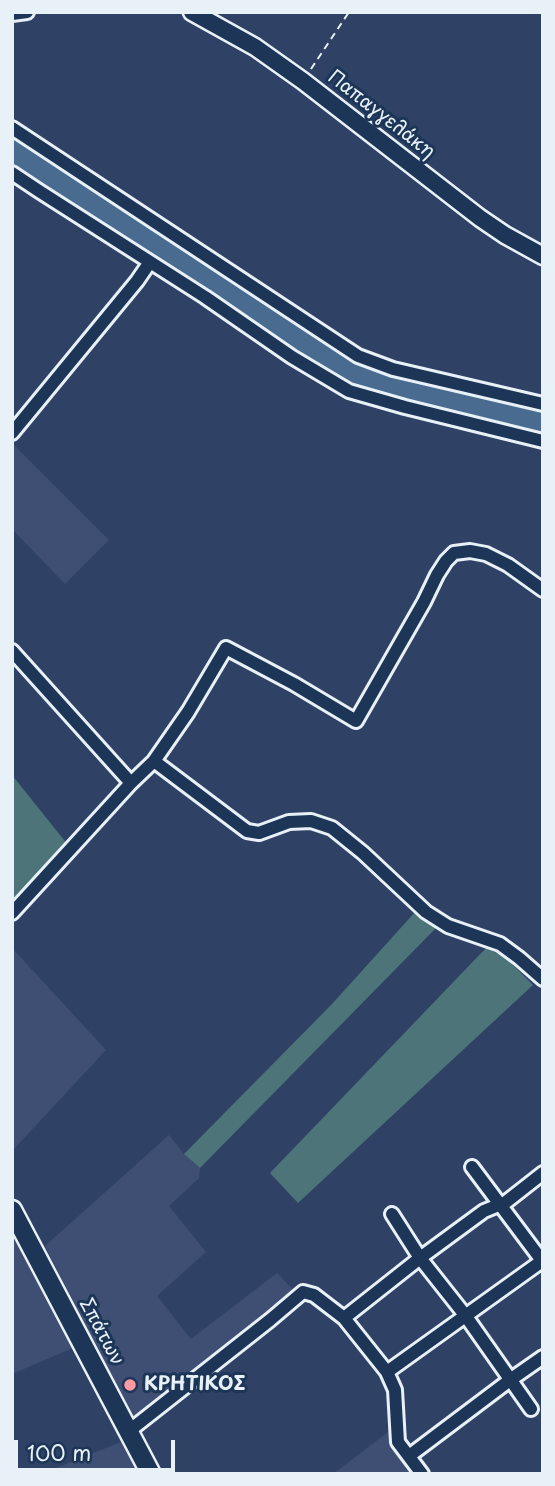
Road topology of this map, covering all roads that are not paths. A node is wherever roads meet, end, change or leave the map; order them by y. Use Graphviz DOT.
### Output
graph roads {
  1 [pos="27,12"];
  2 [pos="192,12"];
  3 [pos="12,14"];
  4 [pos="12,128"];
  5 [pos="12,173"];
  6 [pos="543,256"];
  7 [pos="150,262"];
  8 [pos="543,404"];
  9 [pos="12,433"];
  10 [pos="543,441"];
  11 [pos="543,590"];
  12 [pos="12,651"];
  13 [pos="154,761"];
  14 [pos="131,783"];
  15 [pos="12,913"];
  16 [pos="543,979"];
  17 [pos="472,1167"];
  18 [pos="543,1173"];
  19 [pos="499,1203"];
  20 [pos="12,1210"];
  21 [pos="391,1214"];
  22 [pos="420,1258"];
  23 [pos="542,1261"];
  24 [pos="464,1315"];
  25 [pos="344,1318"];
  26 [pos="543,1357"];
  27 [pos="387,1371"];
  28 [pos="510,1380"];
  29 [pos="531,1409"];
  30 [pos="129,1431"];
  31 [pos="409,1456"];
  32 [pos="151,1474"];
  33 [pos="422,1474"];
  1 -- 3 [label="street"];
  2 -- 6 [label="street, Παπαγγελάκη"];
  4 -- 8 [label="street"];
  5 -- 7 [label="street"];
  7 -- 9 [label="street"];
  7 -- 10 [label="street"];
  11 -- 13 [label="street"];
  12 -- 14 [label="street"];
  13 -- 14 [label="street"];
  13 -- 16 [label="street"];
  14 -- 15 [label="street"];
  17 -- 19 [label="street"];
  18 -- 19 [label="street"];
  19 -- 22 [label="street"];
  19 -- 23 [label="street"];
  20 -- 30 [label="main road, Σπάτων"];
  21 -- 22 [label="street"];
  22 -- 24 [label="street"];
  22 -- 25 [label="street"];
  23 -- 24 [label="street"];
  24 -- 27 [label="street"];
  24 -- 28 [label="street"];
  25 -- 27 [label="street"];
  25 -- 30 [label="street"];
  26 -- 28 [label="street"];
  27 -- 31 [label="street"];
  28 -- 29 [label="street"];
  28 -- 31 [label="street"];
  30 -- 32 [label="main road, Σπάτων"];
  31 -- 33 [label="street"];
}
